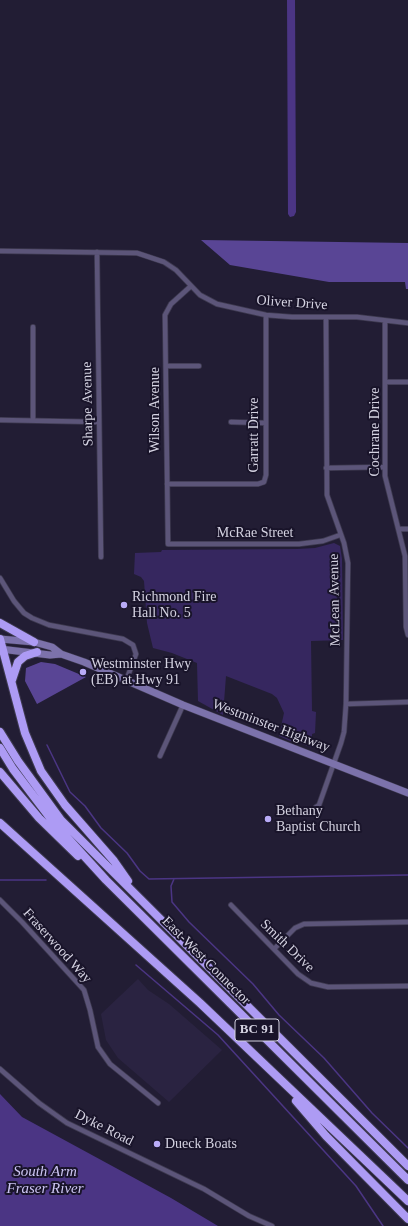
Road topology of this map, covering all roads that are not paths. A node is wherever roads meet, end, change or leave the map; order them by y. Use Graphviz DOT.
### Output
graph roads {
  1 [pos="0,251"];
  2 [pos="97,252"];
  3 [pos="191,286"];
  4 [pos="266,315"];
  5 [pos="326,318"];
  6 [pos="385,322"];
  7 [pos="408,323"];
  8 [pos="33,327"];
  9 [pos="166,366"];
  10 [pos="199,366"];
  11 [pos="386,382"];
  12 [pos="408,382"];
  13 [pos="0,420"];
  14 [pos="33,420"];
  15 [pos="99,422"];
  16 [pos="231,422"];
  17 [pos="266,423"];
  18 [pos="385,467"];
  19 [pos="326,468"];
  20 [pos="167,484"];
  21 [pos="398,529"];
  22 [pos="408,529"];
  23 [pos="340,535"];
  24 [pos="168,544"];
  25 [pos="101,557"];
  26 [pos="0,578"];
  27 [pos="407,610"];
  28 [pos="0,623"];
  29 [pos="408,635"];
  30 [pos="0,639"];
  31 [pos="34,642"];
  32 [pos="1,649"];
  33 [pos="37,652"];
  34 [pos="61,654"];
  35 [pos="126,681"];
  36 [pos="12,682"];
  37 [pos="408,702"];
  38 [pos="346,704"];
  39 [pos="183,705"];
  40 [pos="0,732"];
  41 [pos="0,748"];
  42 [pos="160,756"];
  43 [pos="333,764"];
  44 [pos="0,772"];
  45 [pos="408,793"];
  46 [pos="316,807"];
  47 [pos="0,823"];
  48 [pos="106,880"];
  49 [pos="137,895"];
  50 [pos="0,900"];
  51 [pos="231,905"];
  52 [pos="408,922"];
  53 [pos="274,949"];
  54 [pos="408,986"];
  55 [pos="266,1066"];
  56 [pos="0,1069"];
  57 [pos="158,1103"];
  58 [pos="356,1114"];
  59 [pos="408,1160"];
  60 [pos="408,1166"];
  61 [pos="408,1180"];
  62 [pos="408,1201"];
  63 [pos="408,1218"];
  64 [pos="272,1226"];
  1 -- 2 [label="street, Oliver Drive"];
  2 -- 3 [label="street, Oliver Drive"];
  2 -- 15 [label="street, Sharpe Avenue"];
  3 -- 4 [label="street, Oliver Drive"];
  3 -- 9 [label="street, Wilson Avenue"];
  4 -- 5 [label="street, Oliver Drive"];
  4 -- 17 [label="street, Garratt Drive"];
  5 -- 6 [label="street, Oliver Drive"];
  5 -- 19 [label="street, McLean Avenue"];
  6 -- 7 [label="street, Oliver Drive"];
  6 -- 11 [label="street, Cochrane Drive"];
  8 -- 14 [label="street"];
  9 -- 10 [label="street"];
  9 -- 20 [label="street, Wilson Avenue"];
  11 -- 12 [label="street"];
  11 -- 18 [label="street, Cochrane Drive"];
  13 -- 14 [label="street"];
  14 -- 15 [label="street"];
  15 -- 25 [label="street, Sharpe Avenue"];
  16 -- 17 [label="street"];
  17 -- 20 [label="street, Garratt Drive"];
  18 -- 19 [label="street"];
  18 -- 21 [label="street, Cochrane Drive"];
  19 -- 23 [label="street, McLean Avenue"];
  20 -- 24 [label="street, Wilson Avenue"];
  21 -- 22 [label="street"];
  21 -- 27 [label="street, Cochrane Drive"];
  23 -- 24 [label="street, McRae Street"];
  23 -- 38 [label="street, McLean Avenue"];
  26 -- 35 [label="street"];
  27 -- 29 [label="street, Cochrane Drive"];
  28 -- 31 [label="highway"];
  30 -- 31 [label="main road, Westminster Highway"];
  30 -- 32 [label="highway"];
  31 -- 34 [label="main road, Westminster Highway"];
  32 -- 33 [label="main road, Westminster Highway"];
  32 -- 36 [label="highway"];
  33 -- 34 [label="main road, Westminster Highway"];
  33 -- 36 [label="highway"];
  34 -- 35 [label="main road, Westminster Highway"];
  35 -- 39 [label="main road, Westminster Highway"];
  36 -- 49 [label="highway"];
  37 -- 38 [label="street"];
  38 -- 43 [label="street, McLean Avenue"];
  39 -- 42 [label="street"];
  39 -- 43 [label="main road, Westminster Highway"];
  40 -- 49 [label="highway, East-West Connector / BC 91"];
  41 -- 48 [label="highway, East-West Connector / BC 91"];
  43 -- 45 [label="main road, Westminster Highway"];
  43 -- 46 [label="street, McLean Avenue"];
  44 -- 48 [label="highway"];
  47 -- 55 [label="highway"];
  48 -- 61 [label="highway, East-West Connector / BC 91"];
  49 -- 58 [label="highway, East-West Connector / BC 91"];
  50 -- 57 [label="street, Fraserwood Way"];
  51 -- 53 [label="street, Smith Drive"];
  52 -- 53 [label="street"];
  53 -- 54 [label="street, Smith Drive"];
  55 -- 62 [label="highway"];
  55 -- 63 [label="highway"];
  56 -- 64 [label="street, Dyke Road"];
  58 -- 59 [label="highway"];
  58 -- 60 [label="highway, BC 91"];
}
